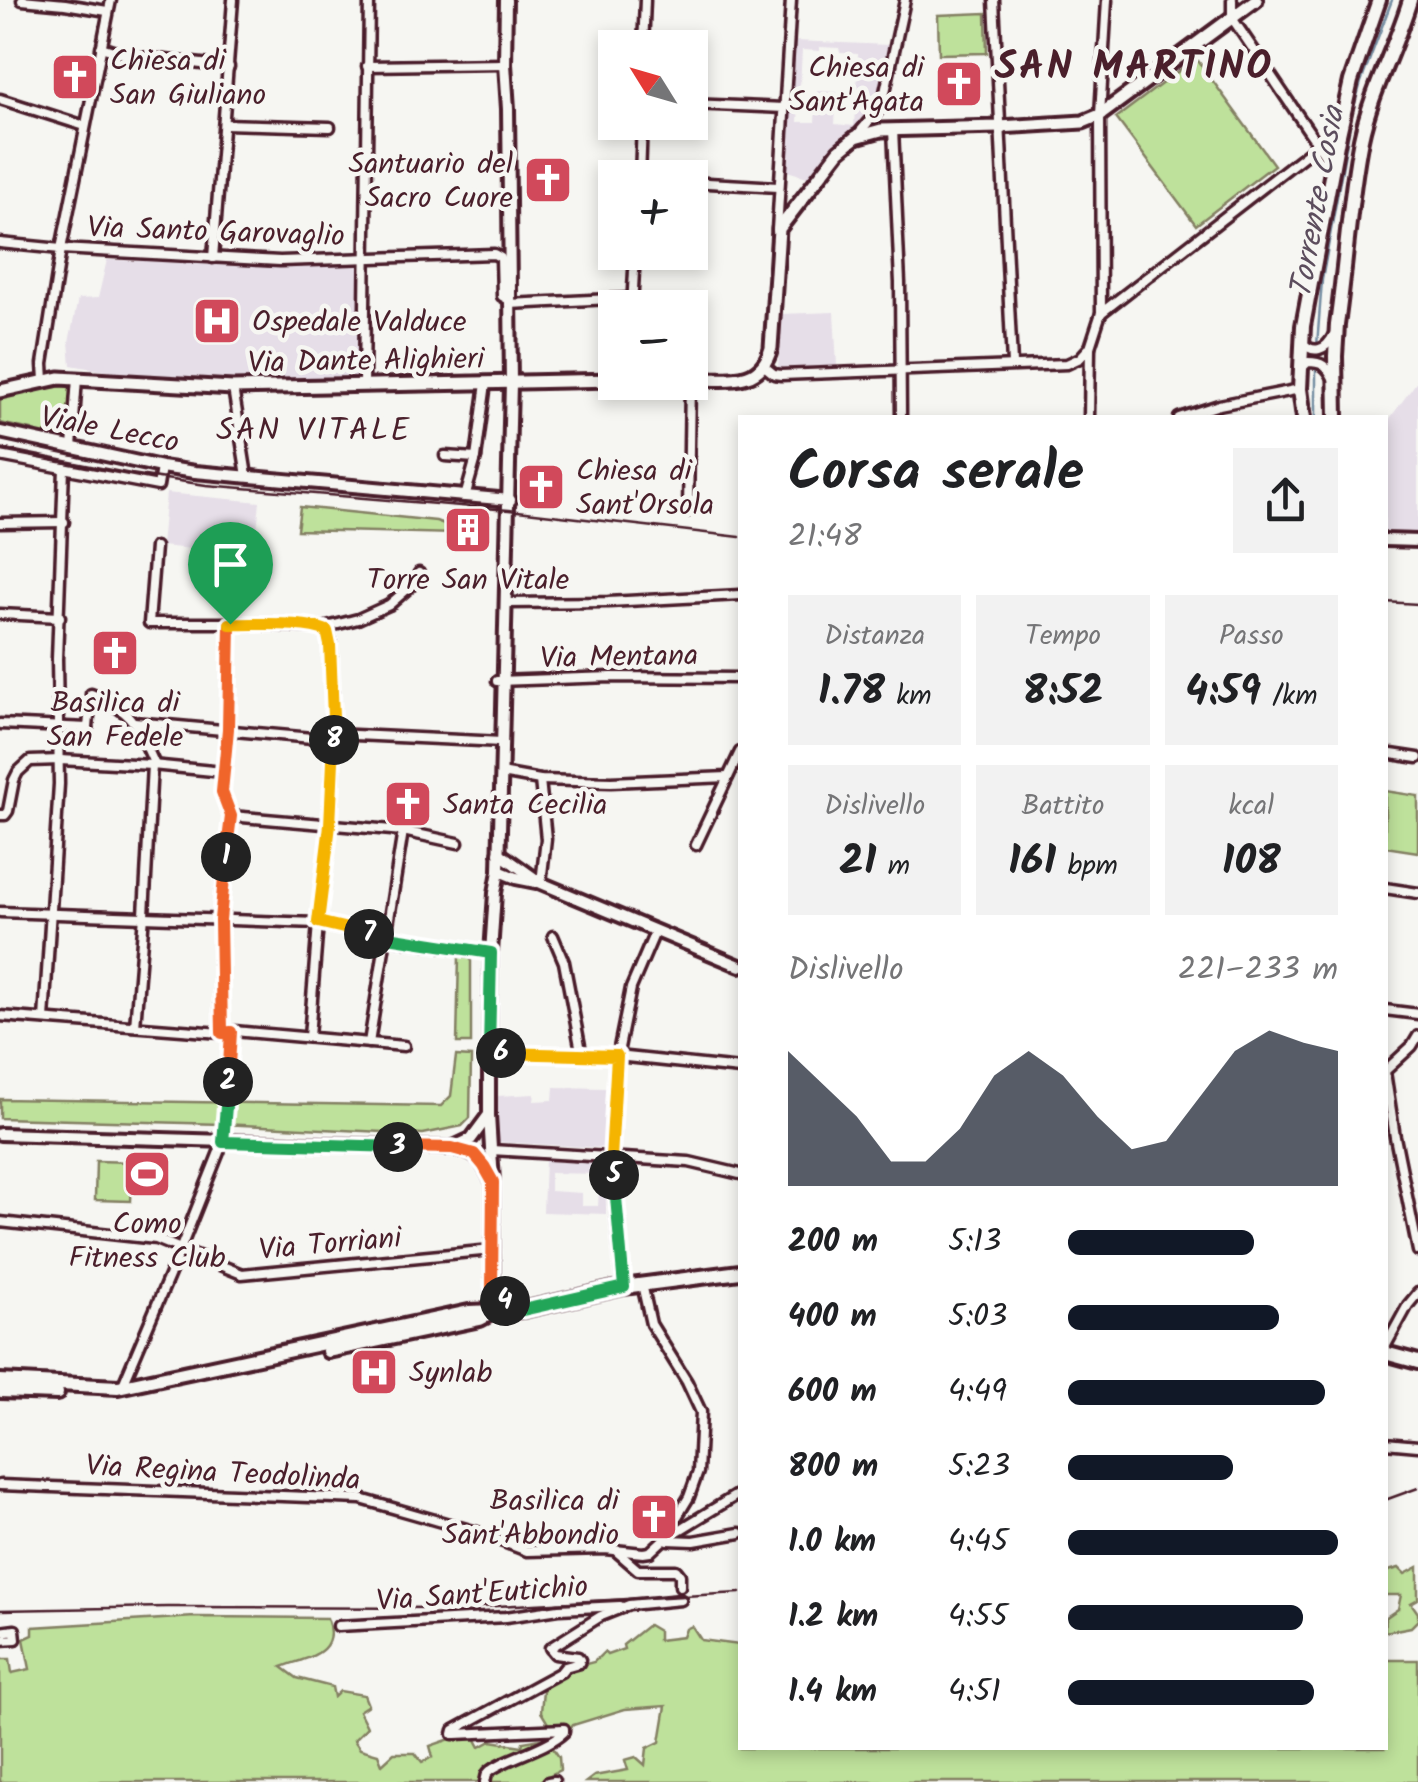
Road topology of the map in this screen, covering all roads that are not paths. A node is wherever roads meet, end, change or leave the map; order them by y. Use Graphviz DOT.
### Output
graph roads {
  1 [pos="22,0"];
  2 [pos="111,0"];
  3 [pos="233,0"];
  4 [pos="368,0"];
  5 [pos="506,0"];
  6 [pos="645,0"];
  7 [pos="791,0"];
  8 [pos="906,0"];
  9 [pos="994,0"];
  10 [pos="1107,0"];
  11 [pos="1232,0"];
  12 [pos="1256,0"];
  13 [pos="1379,0"];
  14 [pos="1410,0"];
  15 [pos="107,10"];
  16 [pos="1232,18"];
  17 [pos="644,30"];
  18 [pos="101,47"];
  19 [pos="505,64"];
  20 [pos="368,66"];
  21 [pos="229,67"];
  22 [pos="0,99"];
  23 [pos="708,105"];
  24 [pos="882,106"];
  25 [pos="784,108"];
  26 [pos="1100,115"];
  27 [pos="224,124"];
  28 [pos="85,126"];
  29 [pos="330,127"];
  30 [pos="999,128"];
  31 [pos="887,130"];
  32 [pos="1338,134"];
  33 [pos="856,136"];
  34 [pos="1319,144"];
  35 [pos="1333,167"];
  36 [pos="708,184"];
  37 [pos="778,192"];
  38 [pos="792,213"];
  39 [pos="778,235"];
  40 [pos="0,243"];
  41 [pos="62,249"];
  42 [pos="213,258"];
  43 [pos="365,258"];
  44 [pos="509,302"];
  45 [pos="598,303"];
  46 [pos="1101,312"];
  47 [pos="1337,325"];
  48 [pos="1306,345"];
  49 [pos="1090,347"];
  50 [pos="1012,364"];
  51 [pos="764,366"];
  52 [pos="1304,366"];
  53 [pos="900,370"];
  54 [pos="78,378"];
  55 [pos="44,380"];
  56 [pos="598,380"];
  57 [pos="708,380"];
  58 [pos="1335,382"];
  59 [pos="511,383"];
  60 [pos="486,384"];
  61 [pos="364,386"];
  62 [pos="233,388"];
  63 [pos="1297,389"];
  64 [pos="0,391"];
  65 [pos="690,400"];
  66 [pos="901,415"];
  67 [pos="1088,415"];
  68 [pos="1188,415"];
  69 [pos="1303,415"];
  70 [pos="1336,415"];
  71 [pos="0,432"];
  72 [pos="72,448"];
  73 [pos="0,456"];
  74 [pos="445,456"];
  75 [pos="476,458"];
  76 [pos="161,466"];
  77 [pos="64,468"];
  78 [pos="247,476"];
  79 [pos="465,497"];
  80 [pos="510,500"];
  81 [pos="688,511"];
  82 [pos="64,522"];
  83 [pos="0,523"];
  84 [pos="1388,540"];
  85 [pos="1418,541"];
  86 [pos="155,547"];
  87 [pos="420,574"];
  88 [pos="738,595"];
  89 [pos="506,603"];
  90 [pos="0,614"];
  91 [pos="60,616"];
  92 [pos="230,624"];
  93 [pos="324,628"];
  94 [pos="738,678"];
  95 [pos="500,680"];
  96 [pos="134,722"];
  97 [pos="0,724"];
  98 [pos="60,729"];
  99 [pos="228,729"];
  100 [pos="334,737"];
  101 [pos="502,742"];
  102 [pos="1388,753"];
  103 [pos="738,756"];
  104 [pos="1418,758"];
  105 [pos="60,760"];
  106 [pos="154,765"];
  107 [pos="223,772"];
  108 [pos="501,772"];
  109 [pos="728,777"];
  110 [pos="540,780"];
  111 [pos="0,815"];
  112 [pos="231,816"];
  113 [pos="330,825"];
  114 [pos="402,831"];
  115 [pos="458,844"];
  116 [pos="696,845"];
  117 [pos="500,853"];
  118 [pos="499,871"];
  119 [pos="513,876"];
  120 [pos="542,883"];
  121 [pos="1388,889"];
  122 [pos="495,893"];
  123 [pos="1418,894"];
  124 [pos="0,912"];
  125 [pos="51,913"];
  126 [pos="144,915"];
  127 [pos="220,920"];
  128 [pos="318,922"];
  129 [pos="655,932"];
  130 [pos="553,936"];
  131 [pos="385,938"];
  132 [pos="491,953"];
  133 [pos="738,965"];
  134 [pos="1388,1010"];
  135 [pos="1418,1014"];
  136 [pos="0,1016"];
  137 [pos="44,1019"];
  138 [pos="135,1026"];
  139 [pos="226,1032"];
  140 [pos="1418,1036"];
  141 [pos="308,1037"];
  142 [pos="369,1043"];
  143 [pos="404,1046"];
  144 [pos="489,1052"];
  145 [pos="582,1056"];
  146 [pos="617,1056"];
  147 [pos="1388,1068"];
  148 [pos="738,1069"];
  149 [pos="1388,1087"];
  150 [pos="488,1115"];
  151 [pos="0,1134"];
  152 [pos="223,1142"];
  153 [pos="452,1148"];
  154 [pos="491,1150"];
  155 [pos="611,1158"];
  156 [pos="738,1174"];
  157 [pos="493,1182"];
  158 [pos="0,1222"];
  159 [pos="180,1250"];
  160 [pos="492,1250"];
  161 [pos="1418,1251"];
  162 [pos="738,1272"];
  163 [pos="642,1284"];
  164 [pos="624,1287"];
  165 [pos="492,1291"];
  166 [pos="1418,1293"];
  167 [pos="523,1310"];
  168 [pos="493,1312"];
  169 [pos="1388,1344"];
  170 [pos="1388,1351"];
  171 [pos="1418,1362"];
  172 [pos="0,1381"];
  173 [pos="122,1387"];
  174 [pos="0,1391"];
  175 [pos="1388,1444"];
  176 [pos="1418,1446"];
  177 [pos="0,1484"];
  178 [pos="738,1494"];
  179 [pos="738,1533"];
  180 [pos="663,1540"];
  181 [pos="616,1550"];
  182 [pos="680,1581"];
  183 [pos="680,1600"];
  184 [pos="629,1606"];
  185 [pos="338,1626"];
  186 [pos="0,1632"];
  187 [pos="0,1640"];
  188 [pos="485,1782"];
  1 -- 15 [label="street"];
  2 -- 15 [label="street"];
  3 -- 21 [label="street"];
  4 -- 20 [label="street"];
  5 -- 19 [label="street"];
  6 -- 17 [label="street"];
  7 -- 25 [label="street"];
  8 -- 24 [label="street"];
  9 -- 30 [label="street"];
  10 -- 26 [label="street"];
  11 -- 16 [label="street"];
  12 -- 16 [label="main road"];
  13 -- 32 [label="main road"];
  14 -- 47 [label="main road"];
  15 -- 18 [label="street"];
  16 -- 26 [label="main road"];
  16 -- 34 [label="street"];
  18 -- 21 [label="street"];
  18 -- 28 [label="street"];
  19 -- 20 [label="street"];
  19 -- 44 [label="street"];
  20 -- 43 [label="street"];
  21 -- 27 [label="street"];
  22 -- 28 [label="street"];
  23 -- 25 [label="street"];
  24 -- 31 [label="street"];
  24 -- 33 [label="street"];
  25 -- 37 [label="street"];
  26 -- 30 [label="main road"];
  26 -- 46 [label="street"];
  27 -- 29 [label="street"];
  27 -- 42 [label="street"];
  28 -- 41 [label="street"];
  30 -- 31 [label="main road"];
  30 -- 50 [label="street"];
  31 -- 33 [label="main road"];
  31 -- 53 [label="street"];
  32 -- 34 [label="street"];
  32 -- 35 [label="main road"];
  33 -- 38 [label="main road"];
  34 -- 35 [label="street"];
  34 -- 46 [label="street"];
  35 -- 48 [label="main road"];
  36 -- 37 [label="street"];
  37 -- 38 [label="street"];
  37 -- 39 [label="street"];
  38 -- 39 [label="main road"];
  39 -- 51 [label="main road"];
  40 -- 41 [label="street, Via Santo Garovaglio"];
  41 -- 42 [label="street, Via Santo Garovaglio"];
  41 -- 55 [label="street"];
  42 -- 43 [label="street, Via Santo Garovaglio"];
  43 -- 44 [label="street, Via Santo Garovaglio"];
  43 -- 61 [label="street"];
  44 -- 45 [label="street"];
  44 -- 59 [label="street"];
  46 -- 49 [label="street"];
  47 -- 48 [label="street"];
  47 -- 58 [label="main road"];
  48 -- 52 [label="main road"];
  49 -- 50 [label="street"];
  49 -- 67 [label="street"];
  50 -- 53 [label="street"];
  51 -- 53 [label="street"];
  51 -- 57 [label="main road"];
  52 -- 58 [label="street"];
  52 -- 63 [label="main road"];
  53 -- 66 [label="street"];
  54 -- 55 [label="main road, Via Dante Alighieri"];
  54 -- 62 [label="main road, Via Dante Alighieri"];
  54 -- 72 [label="street"];
  55 -- 64 [label="main road, Via Dante Alighieri"];
  56 -- 59 [label="main road, Via Dante Alighieri"];
  58 -- 70 [label="main road"];
  59 -- 60 [label="main road, Via Dante Alighieri"];
  59 -- 80 [label="street"];
  60 -- 61 [label="main road, Via Dante Alighieri"];
  60 -- 75 [label="street"];
  61 -- 62 [label="main road, Via Dante Alighieri"];
  62 -- 78 [label="street"];
  63 -- 68 [label="street"];
  63 -- 69 [label="main road"];
  65 -- 81 [label="street"];
  71 -- 72 [label="street, Viale Lecco"];
  72 -- 76 [label="street, Viale Lecco"];
  73 -- 77 [label="street"];
  74 -- 75 [label="street"];
  75 -- 79 [label="street"];
  76 -- 77 [label="street"];
  76 -- 78 [label="street, Viale Lecco"];
  77 -- 82 [label="street"];
  78 -- 79 [label="street, Viale Lecco"];
  79 -- 80 [label="street, Viale Lecco"];
  80 -- 89 [label="street"];
  82 -- 83 [label="street"];
  82 -- 91 [label="street"];
  84 -- 85 [label="street"];
  86 -- 92 [label="street"];
  87 -- 93 [label="street"];
  88 -- 89 [label="street"];
  89 -- 95 [label="street"];
  90 -- 91 [label="street"];
  91 -- 98 [label="street"];
  92 -- 93 [label="street"];
  92 -- 99 [label="street"];
  93 -- 100 [label="street"];
  94 -- 95 [label="street, Via Mentana"];
  95 -- 101 [label="street"];
  96 -- 98 [label="street"];
  96 -- 99 [label="street"];
  96 -- 106 [label="street"];
  97 -- 98 [label="street"];
  98 -- 105 [label="street"];
  99 -- 100 [label="street"];
  99 -- 107 [label="street"];
  100 -- 101 [label="street"];
  100 -- 113 [label="street"];
  101 -- 108 [label="street"];
  102 -- 104 [label="street"];
  103 -- 109 [label="street"];
  105 -- 106 [label="street"];
  105 -- 111 [label="street"];
  105 -- 125 [label="street"];
  106 -- 107 [label="street"];
  106 -- 126 [label="street"];
  107 -- 112 [label="street"];
  108 -- 110 [label="street"];
  108 -- 117 [label="street"];
  109 -- 110 [label="street"];
  109 -- 116 [label="street"];
  110 -- 120 [label="street"];
  112 -- 113 [label="street"];
  112 -- 127 [label="street"];
  113 -- 114 [label="street"];
  113 -- 128 [label="street"];
  114 -- 115 [label="street"];
  114 -- 131 [label="street"];
  117 -- 118 [label="street"];
  117 -- 120 [label="street"];
  118 -- 119 [label="street"];
  118 -- 122 [label="street"];
  119 -- 120 [label="street"];
  119 -- 122 [label="street"];
  120 -- 129 [label="street"];
  121 -- 123 [label="street"];
  122 -- 132 [label="street"];
  124 -- 125 [label="street"];
  125 -- 126 [label="street"];
  125 -- 137 [label="street"];
  126 -- 127 [label="street"];
  126 -- 138 [label="street"];
  127 -- 128 [label="street"];
  127 -- 139 [label="street"];
  128 -- 131 [label="street"];
  128 -- 141 [label="street"];
  129 -- 133 [label="street"];
  129 -- 146 [label="street"];
  130 -- 145 [label="street"];
  131 -- 132 [label="street"];
  131 -- 142 [label="street"];
  132 -- 144 [label="street"];
  134 -- 135 [label="street"];
  136 -- 137 [label="street"];
  137 -- 138 [label="street"];
  138 -- 139 [label="street"];
  139 -- 141 [label="street"];
  139 -- 152 [label="street"];
  140 -- 147 [label="street"];
  141 -- 142 [label="street"];
  142 -- 143 [label="street"];
  144 -- 145 [label="street"];
  144 -- 150 [label="street"];
  145 -- 146 [label="street"];
  146 -- 148 [label="street"];
  146 -- 155 [label="street"];
  149 -- 161 [label="street"];
  150 -- 153 [label="street"];
  150 -- 154 [label="street"];
  151 -- 152 [label="street"];
  152 -- 153 [label="street"];
  152 -- 159 [label="street"];
  153 -- 157 [label="street"];
  154 -- 155 [label="street"];
  154 -- 157 [label="street"];
  155 -- 156 [label="street"];
  155 -- 164 [label="street"];
  157 -- 160 [label="street"];
  158 -- 159 [label="street, Via Torriani"];
  159 -- 160 [label="street, Via Torriani"];
  159 -- 173 [label="street"];
  160 -- 165 [label="street"];
  162 -- 163 [label="main road"];
  163 -- 164 [label="main road"];
  163 -- 180 [label="street"];
  164 -- 167 [label="main road"];
  165 -- 167 [label="street"];
  165 -- 168 [label="street"];
  166 -- 169 [label="street"];
  167 -- 168 [label="main road"];
  168 -- 173 [label="main road"];
  168 -- 174 [label="main road"];
  170 -- 171 [label="main road"];
  172 -- 173 [label="main road"];
  175 -- 176 [label="street"];
  177 -- 181 [label="street, Via Regina Teodolinda"];
  178 -- 180 [label="street"];
  179 -- 180 [label="street"];
  180 -- 181 [label="street"];
  181 -- 182 [label="street, Via Sant'Eutichio"];
  183 -- 184 [label="street"];
  184 -- 185 [label="street, Via Sant'Eutichio"];
  184 -- 188 [label="street"];
  186 -- 187 [label="street"];
}
